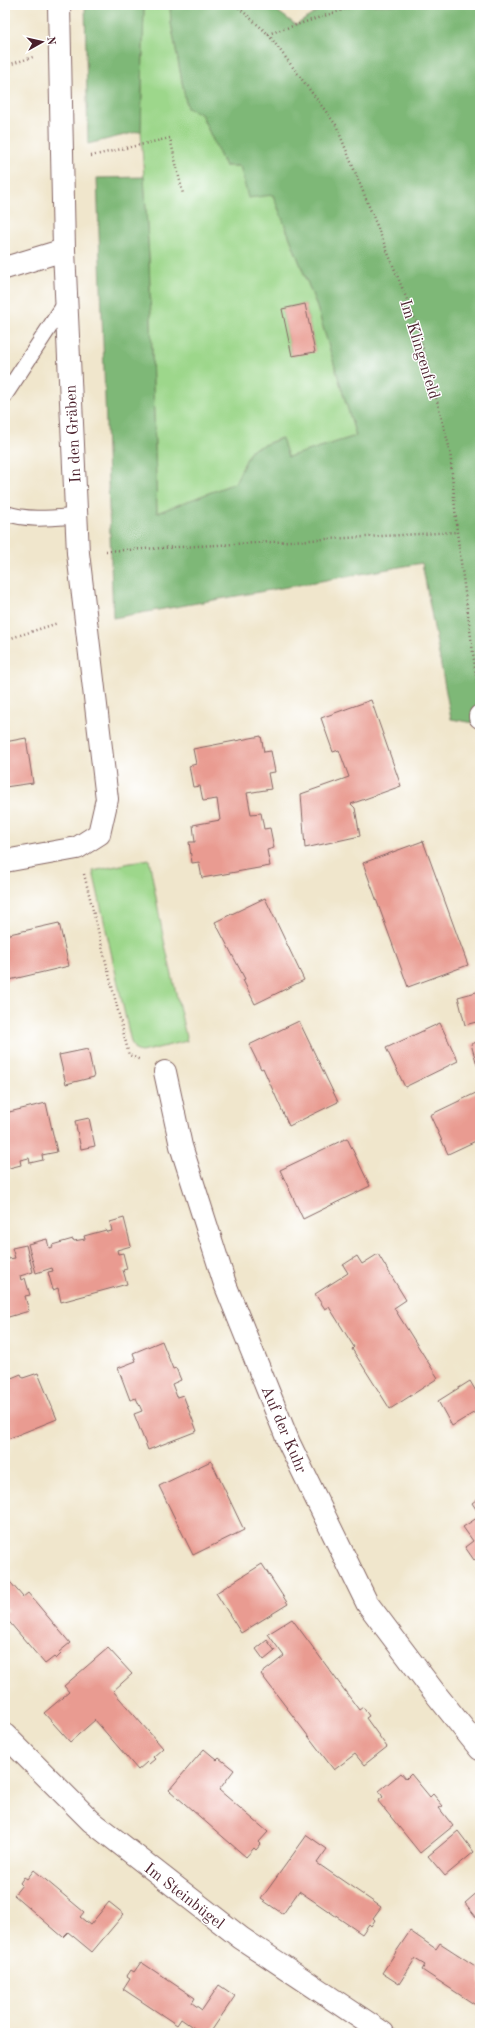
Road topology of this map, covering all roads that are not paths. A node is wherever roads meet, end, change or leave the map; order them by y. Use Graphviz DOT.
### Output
graph roads {
  1 [pos="59,5"];
  2 [pos="64,250"];
  3 [pos="5,268"];
  4 [pos="66,302"];
  5 [pos="5,395"];
  6 [pos="5,513"];
  7 [pos="76,516"];
  8 [pos="5,861"];
  9 [pos="165,1072"];
  10 [pos="5,1736"];
  11 [pos="480,1748"];
  12 [pos="383,2033"];
  1 -- 2 [label="street, In den Gräben"];
  2 -- 3 [label="street"];
  2 -- 4 [label="street, In den Gräben"];
  4 -- 5 [label="lane"];
  4 -- 7 [label="street, In den Gräben"];
  6 -- 7 [label="lane"];
  7 -- 8 [label="street, In den Gräben"];
  9 -- 11 [label="street, Auf der Kuhr"];
  10 -- 12 [label="street, Im Steinbügel"];
}
